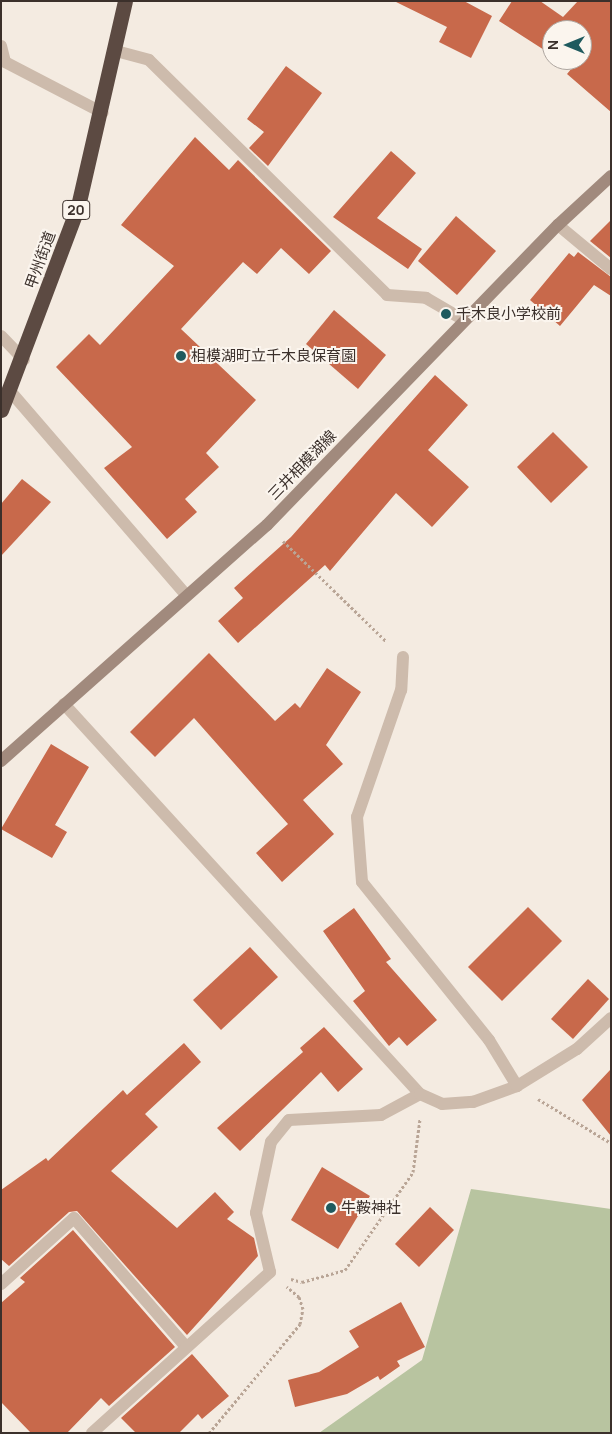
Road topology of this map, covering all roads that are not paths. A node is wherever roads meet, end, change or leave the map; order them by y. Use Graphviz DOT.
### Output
graph roads {
  1 [pos="126,1"];
  2 [pos="1,46"];
  3 [pos="116,51"];
  4 [pos="103,113"];
  5 [pos="611,176"];
  6 [pos="558,225"];
  7 [pos="611,269"];
  8 [pos="464,320"];
  9 [pos="1,336"];
  10 [pos="24,360"];
  11 [pos="10,391"];
  12 [pos="1,410"];
  13 [pos="186,595"];
  14 [pos="403,657"];
  15 [pos="64,704"];
  16 [pos="1,761"];
  17 [pos="611,1018"];
  18 [pos="517,1086"];
  19 [pos="420,1094"];
  20 [pos="1,1284"];
  21 [pos="186,1347"];
  22 [pos="92,1433"];
  1 -- 3 [label="highway, 甲州街道 / 20"];
  2 -- 4 [label="street"];
  3 -- 4 [label="highway, 甲州街道 / 20"];
  3 -- 8 [label="street"];
  4 -- 10 [label="highway, 甲州街道 / 20"];
  5 -- 6 [label="main road, 三井相模湖線"];
  6 -- 7 [label="street"];
  6 -- 8 [label="main road, 三井相模湖線"];
  8 -- 13 [label="main road, 三井相模湖線"];
  9 -- 10 [label="street"];
  10 -- 11 [label="highway, 甲州街道 / 20"];
  11 -- 12 [label="highway, 甲州街道 / 20"];
  11 -- 13 [label="street"];
  13 -- 15 [label="main road, 三井相模湖線"];
  14 -- 18 [label="street"];
  15 -- 16 [label="main road, 三井相模湖線"];
  15 -- 19 [label="street"];
  17 -- 18 [label="street"];
  18 -- 19 [label="street"];
  19 -- 21 [label="street"];
  20 -- 21 [label="street"];
  21 -- 22 [label="street"];
}
